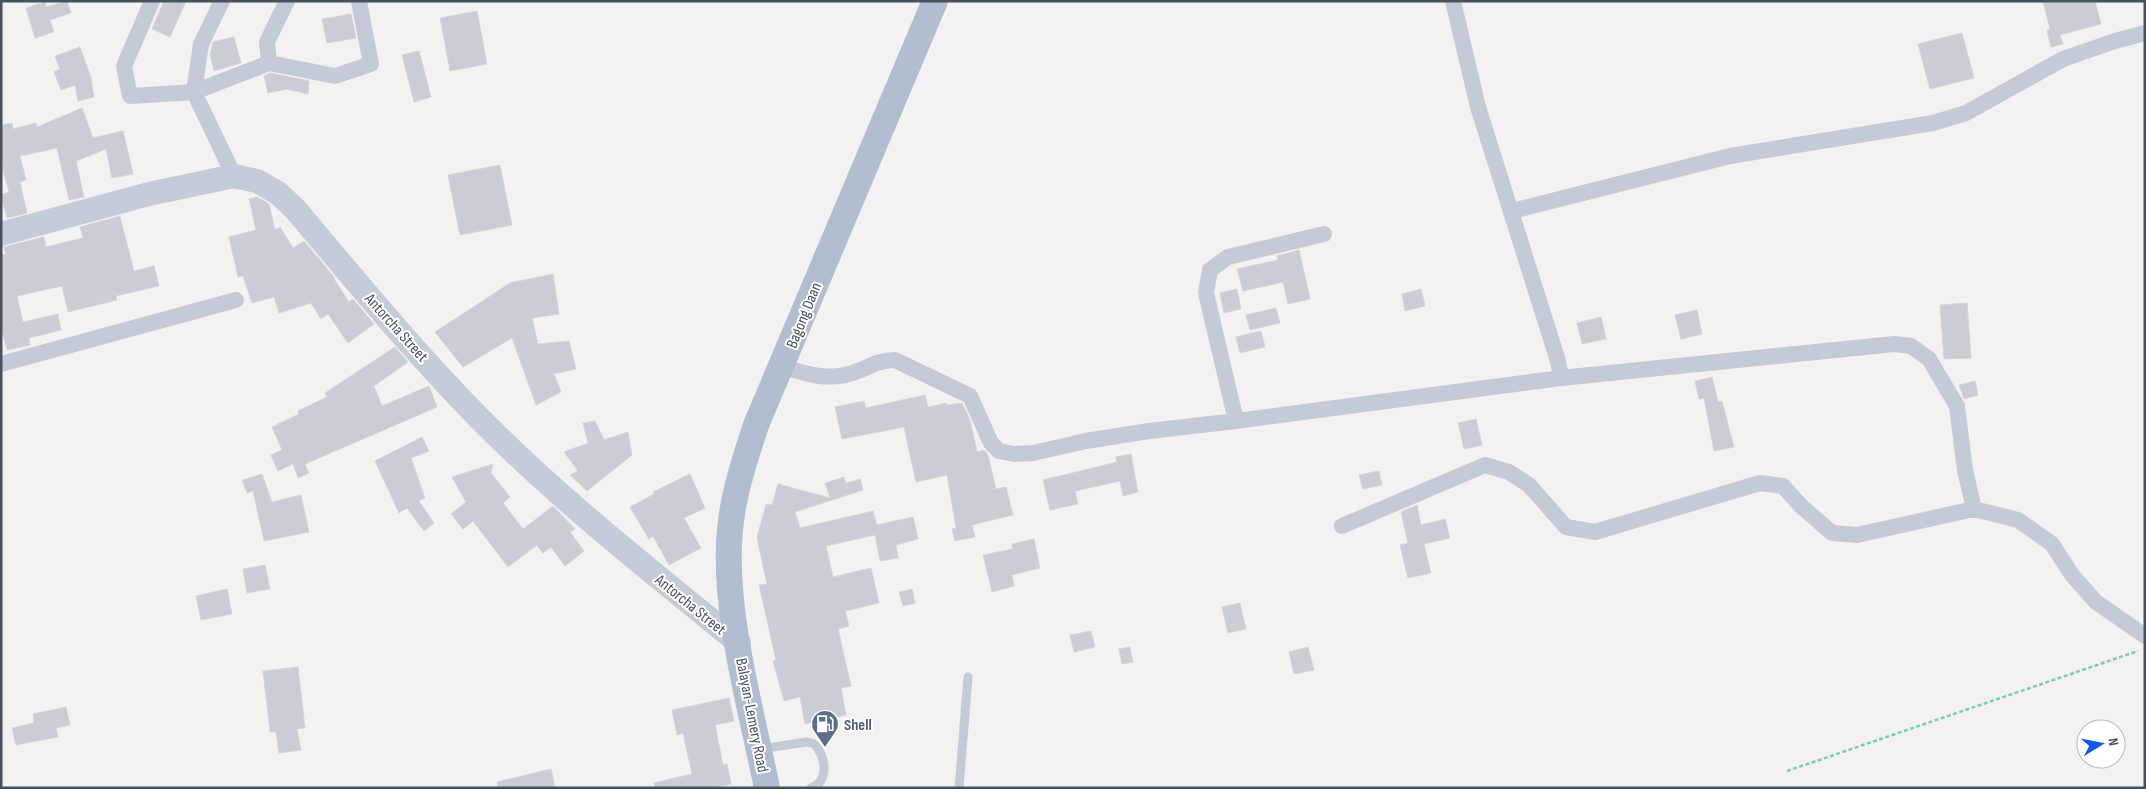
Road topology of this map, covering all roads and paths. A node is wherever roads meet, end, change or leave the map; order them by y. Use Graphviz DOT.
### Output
graph roads {
  1 [pos="152,1"];
  2 [pos="222,1"];
  3 [pos="286,1"];
  4 [pos="358,1"];
  5 [pos="935,1"];
  6 [pos="1454,1"];
  7 [pos="2145,34"];
  8 [pos="269,63"];
  9 [pos="194,92"];
  10 [pos="234,176"];
  11 [pos="1512,210"];
  12 [pos="1,234"];
  13 [pos="1324,234"];
  14 [pos="236,300"];
  15 [pos="1,364"];
  16 [pos="782,366"];
  17 [pos="1561,378"];
  18 [pos="1236,422"];
  19 [pos="1974,509"];
  20 [pos="1342,526"];
  21 [pos="2145,636"];
  22 [pos="739,643"];
  23 [pos="2145,650"];
  24 [pos="968,677"];
  25 [pos="759,749"];
  26 [pos="1787,771"];
  27 [pos="767,788"];
  28 [pos="811,788"];
  29 [pos="959,788"];
  1 -- 9 [label="street"];
  2 -- 9 [label="street"];
  3 -- 8 [label="street"];
  4 -- 8 [label="street"];
  5 -- 16 [label="main road, Bagong Daan"];
  6 -- 11 [label="street"];
  7 -- 11 [label="street"];
  8 -- 9 [label="street"];
  9 -- 10 [label="street"];
  10 -- 12 [label="main road, Antorcha Street"];
  10 -- 22 [label="main road, Antorcha Street"];
  11 -- 17 [label="street"];
  13 -- 18 [label="street"];
  14 -- 15 [label="street"];
  16 -- 18 [label="street"];
  16 -- 22 [label="main road, Bagong Daan"];
  17 -- 18 [label="street"];
  17 -- 19 [label="street"];
  19 -- 20 [label="street"];
  19 -- 21 [label="street"];
  22 -- 25 [label="main road, Balayan-Lemery Road"];
  23 -- 26 [label="path"];
  24 -- 29 [label="lane"];
  25 -- 27 [label="main road, Balayan-Lemery Road"];
  25 -- 28 [label="lane"];
}
